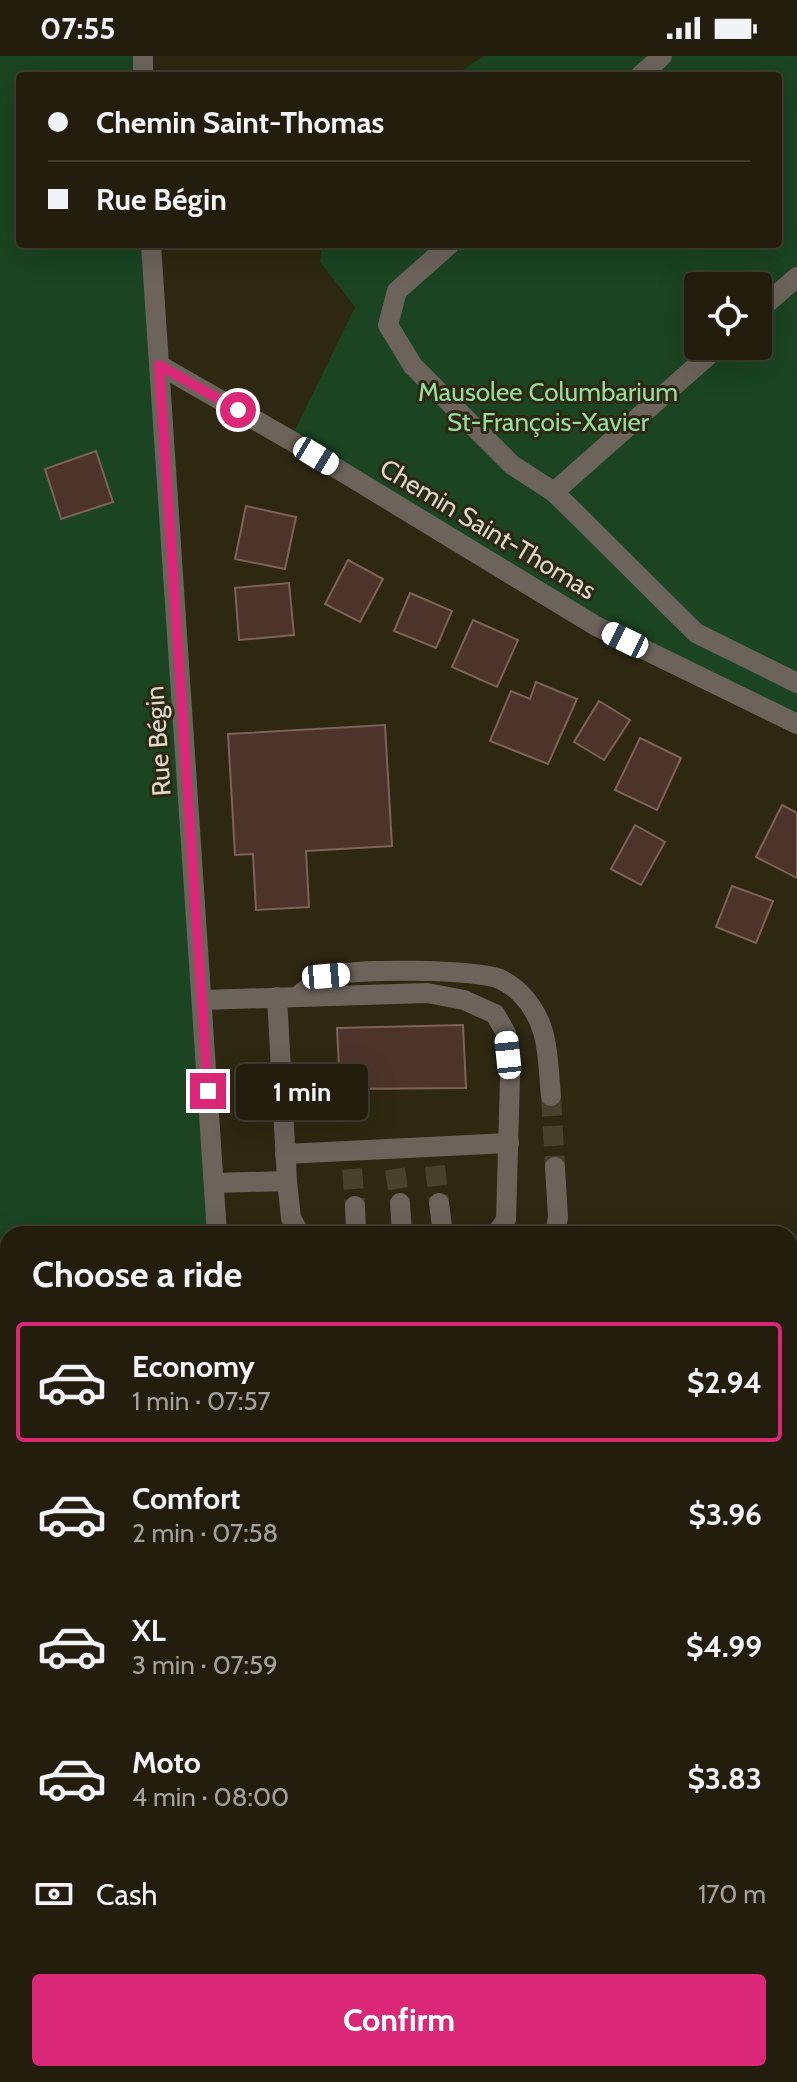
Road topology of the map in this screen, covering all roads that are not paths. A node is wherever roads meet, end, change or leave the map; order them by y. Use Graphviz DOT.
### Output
graph roads {
  1 [pos="662,56"];
  2 [pos="644,72"];
  3 [pos="151,248"];
  4 [pos="445,248"];
  5 [pos="797,277"];
  6 [pos="772,299"];
  7 [pos="703,360"];
  8 [pos="159,365"];
  9 [pos="554,492"];
  10 [pos="797,683"];
  11 [pos="797,724"];
  12 [pos="287,997"];
  13 [pos="202,1000"];
  14 [pos="551,1096"];
  15 [pos="509,1143"];
  16 [pos="285,1154"];
  17 [pos="555,1167"];
  18 [pos="287,1181"];
  19 [pos="214,1183"];
  20 [pos="400,1203"];
  21 [pos="439,1203"];
  22 [pos="355,1206"];
  23 [pos="217,1226"];
  24 [pos="296,1226"];
  25 [pos="356,1226"];
  26 [pos="401,1226"];
  27 [pos="442,1226"];
  28 [pos="502,1226"];
  29 [pos="556,1226"];
  1 -- 2 [label="street"];
  3 -- 8 [label="street, Rue Bégin"];
  4 -- 9 [label="street"];
  5 -- 6 [label="street"];
  7 -- 9 [label="street"];
  8 -- 11 [label="street, Chemin Saint-Thomas"];
  8 -- 13 [label="street, Rue Bégin"];
  9 -- 10 [label="street"];
  12 -- 13 [label="street"];
  12 -- 14 [label="street"];
  12 -- 15 [label="street"];
  12 -- 16 [label="street"];
  13 -- 19 [label="street, Rue Bégin"];
  15 -- 16 [label="street"];
  15 -- 28 [label="street"];
  16 -- 18 [label="street"];
  17 -- 29 [label="street"];
  18 -- 19 [label="street"];
  18 -- 24 [label="street"];
  19 -- 23 [label="street, Rue Bégin"];
  20 -- 26 [label="street"];
  21 -- 27 [label="street"];
  22 -- 25 [label="street"];
}
